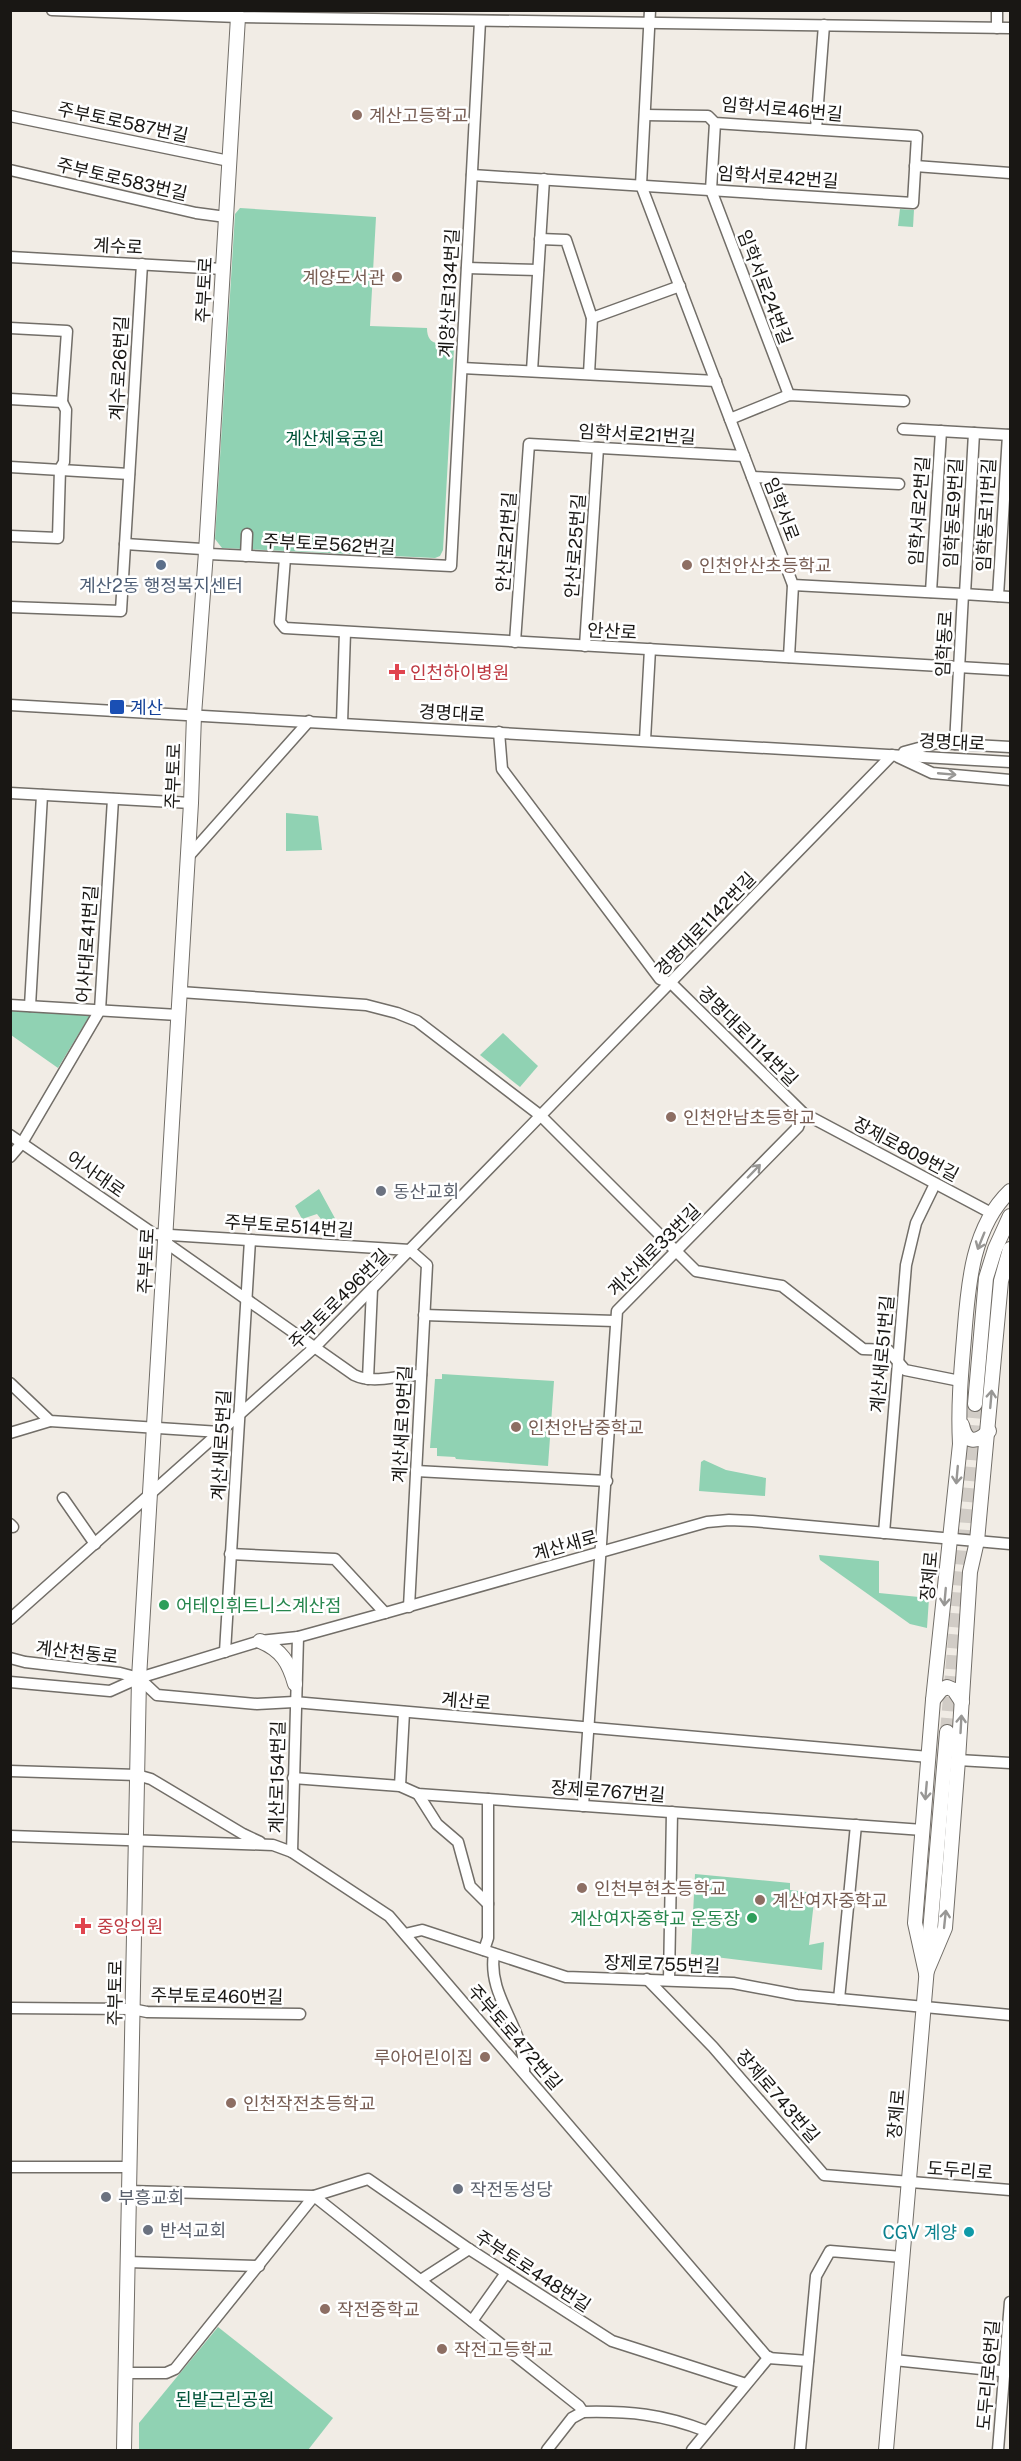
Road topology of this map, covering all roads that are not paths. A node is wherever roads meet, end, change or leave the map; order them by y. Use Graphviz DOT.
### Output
graph roads {
  1 [pos="52,10"];
  2 [pos="650,10"];
  3 [pos="997,10"];
  4 [pos="238,17"];
  5 [pos="480,21"];
  6 [pos="649,23"];
  7 [pos="824,25"];
  8 [pos="997,28"];
  9 [pos="1011,28"];
  10 [pos="645,115"];
  11 [pos="10,116"];
  12 [pos="715,123"];
  13 [pos="816,129"];
  14 [pos="230,161"];
  15 [pos="915,166"];
  16 [pos="10,170"];
  17 [pos="1011,173"];
  18 [pos="472,175"];
  19 [pos="544,179"];
  20 [pos="641,185"];
  21 [pos="711,190"];
  22 [pos="226,217"];
  23 [pos="540,239"];
  24 [pos="10,257"];
  25 [pos="142,264"];
  26 [pos="467,268"];
  27 [pos="223,269"];
  28 [pos="538,270"];
  29 [pos="680,286"];
  30 [pos="592,318"];
  31 [pos="10,328"];
  32 [pos="462,368"];
  33 [pos="532,371"];
  34 [pos="589,374"];
  35 [pos="716,381"];
  36 [pos="789,395"];
  37 [pos="10,399"];
  38 [pos="904,401"];
  39 [pos="63,402"];
  40 [pos="730,419"];
  41 [pos="903,429"];
  42 [pos="941,431"];
  43 [pos="974,433"];
  44 [pos="1009,435"];
  45 [pos="529,444"];
  46 [pos="598,448"];
  47 [pos="744,456"];
  48 [pos="10,467"];
  49 [pos="60,469"];
  50 [pos="129,474"];
  51 [pos="752,477"];
  52 [pos="899,484"];
  53 [pos="247,534"];
  54 [pos="10,536"];
  55 [pos="125,544"];
  56 [pos="206,552"];
  57 [pos="246,556"];
  58 [pos="285,558"];
  59 [pos="451,566"];
  60 [pos="793,585"];
  61 [pos="931,592"];
  62 [pos="964,594"];
  63 [pos="998,596"];
  64 [pos="1011,597"];
  65 [pos="10,607"];
  66 [pos="345,632"];
  67 [pos="516,642"];
  68 [pos="585,646"];
  69 [pos="650,649"];
  70 [pos="789,657"];
  71 [pos="959,667"];
  72 [pos="1011,670"];
  73 [pos="10,705"];
  74 [pos="194,715"];
  75 [pos="309,721"];
  76 [pos="342,723"];
  77 [pos="499,732"];
  78 [pos="645,740"];
  79 [pos="955,744"];
  80 [pos="1011,747"];
  81 [pos="892,755"];
  82 [pos="1011,762"];
  83 [pos="1011,780"];
  84 [pos="10,794"];
  85 [pos="42,795"];
  86 [pos="113,799"];
  87 [pos="191,803"];
  88 [pos="188,857"];
  89 [pos="671,983"];
  90 [pos="180,992"];
  91 [pos="10,1005"];
  92 [pos="30,1006"];
  93 [pos="100,1010"];
  94 [pos="178,1015"];
  95 [pos="803,1113"];
  96 [pos="541,1116"];
  97 [pos="10,1135"];
  98 [pos="22,1143"];
  99 [pos="10,1157"];
  100 [pos="935,1184"];
  101 [pos="1011,1191"];
  102 [pos="993,1214"];
  103 [pos="1011,1216"];
  104 [pos="165,1238"];
  105 [pos="250,1240"];
  106 [pos="1011,1249"];
  107 [pos="410,1250"];
  108 [pos="676,1252"];
  109 [pos="372,1290"];
  110 [pos="246,1299"];
  111 [pos="424,1315"];
  112 [pos="615,1321"];
  113 [pos="315,1347"];
  114 [pos="898,1360"];
  115 [pos="421,1376"];
  116 [pos="368,1379"];
  117 [pos="960,1381"];
  118 [pos="10,1383"];
  119 [pos="975,1404"];
  120 [pos="958,1405"];
  121 [pos="239,1416"];
  122 [pos="50,1421"];
  123 [pos="154,1428"];
  124 [pos="989,1431"];
  125 [pos="220,1432"];
  126 [pos="10,1433"];
  127 [pos="416,1471"];
  128 [pos="607,1481"];
  129 [pos="150,1494"];
  130 [pos="63,1498"];
  131 [pos="884,1533"];
  132 [pos="951,1539"];
  133 [pos="977,1541"];
  134 [pos="95,1544"];
  135 [pos="1011,1544"];
  136 [pos="602,1552"];
  137 [pos="230,1554"];
  138 [pos="409,1607"];
  139 [pos="385,1613"];
  140 [pos="10,1619"];
  141 [pos="298,1636"];
  142 [pos="261,1641"];
  143 [pos="225,1652"];
  144 [pos="10,1658"];
  145 [pos="139,1678"];
  146 [pos="10,1682"];
  147 [pos="295,1684"];
  148 [pos="933,1700"];
  149 [pos="294,1702"];
  150 [pos="962,1702"];
  151 [pos="404,1712"];
  152 [pos="589,1728"];
  153 [pos="947,1732"];
  154 [pos="929,1757"];
  155 [pos="958,1760"];
  156 [pos="1011,1763"];
  157 [pos="10,1771"];
  158 [pos="137,1775"];
  159 [pos="293,1779"];
  160 [pos="400,1786"];
  161 [pos="417,1794"];
  162 [pos="488,1799"];
  163 [pos="584,1806"];
  164 [pos="672,1812"];
  165 [pos="856,1825"];
  166 [pos="923,1830"];
  167 [pos="10,1836"];
  168 [pos="136,1840"];
  169 [pos="266,1844"];
  170 [pos="292,1852"];
  171 [pos="488,1904"];
  172 [pos="405,1934"];
  173 [pos="489,1952"];
  174 [pos="926,1973"];
  175 [pos="647,1979"];
  176 [pos="669,1980"];
  177 [pos="839,1999"];
  178 [pos="923,2007"];
  179 [pos="10,2008"];
  180 [pos="132,2009"];
  181 [pos="300,2014"];
  182 [pos="1011,2015"];
  183 [pos="524,2072"];
  184 [pos="129,2167"];
  185 [pos="10,2168"];
  186 [pos="908,2183"];
  187 [pos="1011,2190"];
  188 [pos="129,2191"];
  189 [pos="314,2196"];
  190 [pos="469,2249"];
  191 [pos="902,2257"];
  192 [pos="128,2262"];
  193 [pos="259,2266"];
  194 [pos="506,2273"];
  195 [pos="421,2280"];
  196 [pos="1011,2302"];
  197 [pos="472,2321"];
  198 [pos="769,2357"];
  199 [pos="894,2360"];
  200 [pos="808,2361"];
  201 [pos="1008,2372"];
  202 [pos="125,2373"];
  203 [pos="746,2384"];
  204 [pos="583,2412"];
  205 [pos="706,2431"];
  206 [pos="551,2449"];
  207 [pos="124,2451"];
  208 [pos="692,2451"];
  209 [pos="800,2451"];
  210 [pos="886,2451"];
  211 [pos="998,2451"];
  1 -- 4 [label="street"];
  2 -- 6 [label="street, 임학서로"];
  3 -- 8 [label="street"];
  4 -- 5 [label="street"];
  4 -- 14 [label="main road, 주부토로"];
  5 -- 6 [label="street"];
  5 -- 18 [label="street, 계양산로134번길"];
  6 -- 7 [label="street"];
  6 -- 10 [label="street, 임학서로"];
  7 -- 8 [label="street"];
  7 -- 13 [label="street"];
  8 -- 9 [label="street"];
  10 -- 12 [label="street, 임학서로46번길"];
  10 -- 20 [label="street, 임학서로"];
  11 -- 14 [label="street, 주부토로587번길"];
  12 -- 13 [label="street, 임학서로46번길"];
  12 -- 21 [label="street"];
  13 -- 15 [label="street, 임학서로46번길"];
  14 -- 22 [label="main road, 주부토로"];
  15 -- 17 [label="street"];
  15 -- 21 [label="street, 임학서로42번길"];
  16 -- 22 [label="street, 주부토로583번길"];
  18 -- 19 [label="street, 임학서로42번길"];
  18 -- 26 [label="street, 계양산로134번길"];
  19 -- 20 [label="street, 임학서로42번길"];
  19 -- 23 [label="street"];
  20 -- 21 [label="street, 임학서로42번길"];
  20 -- 29 [label="street, 임학서로"];
  21 -- 36 [label="street, 임학서로24번길"];
  22 -- 27 [label="main road, 주부토로"];
  23 -- 28 [label="street"];
  23 -- 30 [label="street"];
  24 -- 25 [label="street, 계수로"];
  25 -- 27 [label="street, 계수로"];
  25 -- 50 [label="street, 계수로26번길"];
  26 -- 28 [label="street"];
  26 -- 32 [label="street, 계양산로134번길"];
  27 -- 56 [label="main road, 주부토로"];
  28 -- 33 [label="street"];
  29 -- 30 [label="street"];
  29 -- 35 [label="street, 임학서로"];
  30 -- 34 [label="street"];
  31 -- 39 [label="street"];
  32 -- 33 [label="street"];
  32 -- 59 [label="street, 계양산로134번길"];
  33 -- 34 [label="street"];
  34 -- 35 [label="street"];
  35 -- 40 [label="street, 임학서로"];
  36 -- 38 [label="street"];
  36 -- 40 [label="street"];
  37 -- 39 [label="street"];
  39 -- 49 [label="street"];
  40 -- 47 [label="street, 임학서로"];
  41 -- 42 [label="street"];
  42 -- 43 [label="street"];
  42 -- 61 [label="street, 임학서로2번길"];
  43 -- 44 [label="street"];
  43 -- 62 [label="street, 임학동로9번길"];
  44 -- 63 [label="street, 임학동로11번길"];
  45 -- 46 [label="street, 임학서로21번길"];
  45 -- 67 [label="street, 안산로21번길"];
  46 -- 47 [label="street, 임학서로21번길"];
  46 -- 68 [label="street, 안산로25번길"];
  47 -- 51 [label="street, 임학서로"];
  48 -- 49 [label="street"];
  49 -- 50 [label="street"];
  49 -- 54 [label="street"];
  50 -- 55 [label="street, 계수로26번길"];
  51 -- 52 [label="street"];
  51 -- 60 [label="street, 임학서로"];
  53 -- 57 [label="street"];
  55 -- 56 [label="street, 주부토로562번길"];
  55 -- 65 [label="street, 계수로26번길"];
  56 -- 57 [label="street, 주부토로562번길"];
  56 -- 74 [label="main road, 주부토로"];
  57 -- 58 [label="street, 주부토로562번길"];
  58 -- 59 [label="street, 주부토로562번길"];
  58 -- 66 [label="street, 안산로"];
  60 -- 61 [label="street"];
  60 -- 70 [label="street"];
  61 -- 62 [label="street"];
  62 -- 63 [label="street, 임학동로"];
  62 -- 71 [label="street, 임학동로"];
  63 -- 64 [label="street, 임학동로"];
  66 -- 67 [label="street, 안산로"];
  66 -- 76 [label="street"];
  67 -- 68 [label="street, 안산로"];
  68 -- 69 [label="street, 안산로"];
  69 -- 70 [label="street, 안산로"];
  69 -- 78 [label="street"];
  70 -- 71 [label="street, 안산로"];
  71 -- 72 [label="street, 안산로"];
  71 -- 79 [label="street, 임학동로"];
  73 -- 74 [label="street, 경명대로"];
  74 -- 75 [label="street, 경명대로"];
  74 -- 87 [label="main road, 주부토로"];
  75 -- 76 [label="street, 경명대로"];
  75 -- 88 [label="street"];
  76 -- 77 [label="street, 경명대로"];
  77 -- 78 [label="street, 경명대로"];
  77 -- 89 [label="street, 경명대로1114번길"];
  78 -- 81 [label="street, 경명대로"];
  79 -- 80 [label="street, 경명대로"];
  79 -- 81 [label="street, 경명대로"];
  81 -- 82 [label="street, 경명대로"];
  81 -- 83 [label="street, 경명대로, one-way"];
  81 -- 89 [label="street, 경명대로1142번길"];
  84 -- 85 [label="street"];
  85 -- 86 [label="street"];
  85 -- 92 [label="street"];
  86 -- 87 [label="street"];
  86 -- 93 [label="street, 어사대로41번길"];
  87 -- 88 [label="main road, 주부토로"];
  88 -- 90 [label="main road, 주부토로"];
  89 -- 95 [label="street, 경명대로1114번길"];
  89 -- 96 [label="street, 경명대로1142번길"];
  90 -- 94 [label="main road, 주부토로"];
  90 -- 96 [label="street"];
  91 -- 92 [label="street"];
  92 -- 93 [label="street"];
  93 -- 94 [label="street"];
  93 -- 98 [label="street, 어사대로41번길"];
  94 -- 104 [label="main road, 주부토로"];
  95 -- 100 [label="street, 장제로809번길"];
  108 -- 95 [label="street, 계산새로33번길, one-way"];
  96 -- 107 [label="street, 주부토로496번길"];
  96 -- 108 [label="street"];
  97 -- 98 [label="street, 어사대로"];
  98 -- 99 [label="street, 어사대로41번길"];
  98 -- 104 [label="street, 어사대로"];
  100 -- 102 [label="street, 장제로809번길"];
  100 -- 114 [label="street, 계산새로51번길"];
  101 -- 102 [label="main road, 장제로"];
  102 -- 117 [label="main road, 장제로, one-way"];
  103 -- 119 [label="main road"];
  104 -- 105 [label="street, 주부토로514번길"];
  104 -- 110 [label="street"];
  104 -- 123 [label="main road, 주부토로"];
  105 -- 107 [label="street, 주부토로514번길"];
  105 -- 110 [label="street, 계산새로5번길"];
  124 -- 106 [label="main road, 장제로, one-way"];
  107 -- 109 [label="street, 주부토로496번길"];
  107 -- 111 [label="street, 계산새로19번길"];
  108 -- 112 [label="street, 계산새로33번길"];
  108 -- 114 [label="street"];
  109 -- 113 [label="street, 주부토로496번길"];
  109 -- 116 [label="street"];
  110 -- 113 [label="street"];
  110 -- 121 [label="street, 계산새로5번길"];
  111 -- 112 [label="street"];
  111 -- 115 [label="street, 계산새로19번길"];
  112 -- 128 [label="street, 계산새로33번길"];
  113 -- 116 [label="street"];
  113 -- 121 [label="street, 주부토로496번길"];
  114 -- 117 [label="street"];
  114 -- 131 [label="street, 계산새로51번길"];
  115 -- 116 [label="street"];
  115 -- 127 [label="street, 계산새로19번길"];
  117 -- 120 [label="main road, 장제로"];
  118 -- 122 [label="street"];
  120 -- 124 [label="main road"];
  120 -- 132 [label="main road, 장제로, one-way"];
  121 -- 125 [label="street, 주부토로496번길"];
  121 -- 137 [label="street, 계산새로5번길"];
  122 -- 123 [label="street"];
  122 -- 126 [label="street"];
  123 -- 125 [label="street"];
  123 -- 129 [label="main road, 주부토로"];
  124 -- 133 [label="main road, 장제로"];
  125 -- 129 [label="street, 주부토로496번길"];
  127 -- 128 [label="street"];
  127 -- 138 [label="street, 계산새로19번길"];
  128 -- 136 [label="street, 계산새로33번길"];
  129 -- 134 [label="street, 주부토로496번길"];
  129 -- 145 [label="main road, 주부토로"];
  130 -- 134 [label="street"];
  131 -- 132 [label="street, 계산새로"];
  131 -- 136 [label="street, 계산새로"];
  132 -- 133 [label="street, 계산새로"];
  132 -- 148 [label="main road, 장제로, one-way"];
  133 -- 135 [label="street, 계산새로"];
  133 -- 150 [label="main road, 장제로"];
  134 -- 140 [label="street, 주부토로496번길"];
  136 -- 138 [label="street, 계산새로"];
  136 -- 152 [label="street, 계산새로33번길"];
  137 -- 139 [label="street"];
  137 -- 143 [label="street, 계산새로5번길"];
  138 -- 139 [label="street, 계산새로"];
  139 -- 141 [label="street, 계산새로"];
  141 -- 142 [label="street, 계산새로"];
  141 -- 147 [label="street, 계산로154번길"];
  142 -- 143 [label="street, 계산새로"];
  142 -- 147 [label="main road"];
  143 -- 145 [label="street, 계산새로"];
  144 -- 145 [label="street, 계산천동로"];
  145 -- 146 [label="street"];
  145 -- 149 [label="street, 계산로"];
  145 -- 158 [label="main road, 주부토로"];
  147 -- 149 [label="street, 계산로154번길"];
  148 -- 150 [label="main road"];
  148 -- 154 [label="main road, 장제로"];
  149 -- 151 [label="street, 계산로"];
  149 -- 159 [label="street, 계산로154번길"];
  155 -- 150 [label="main road, 장제로, one-way"];
  151 -- 152 [label="street, 계산로"];
  151 -- 160 [label="street"];
  152 -- 154 [label="street, 계산로"];
  152 -- 163 [label="street, 계산새로33번길"];
  153 -- 174 [label="main road, 장제로"];
  154 -- 166 [label="main road, 장제로, one-way"];
  155 -- 156 [label="street"];
  174 -- 155 [label="main road, 장제로, one-way"];
  157 -- 158 [label="street"];
  158 -- 168 [label="main road, 주부토로"];
  158 -- 169 [label="street"];
  159 -- 160 [label="street, 장제로767번길"];
  159 -- 170 [label="street, 계산로154번길"];
  160 -- 161 [label="street, 장제로767번길"];
  161 -- 162 [label="street, 장제로767번길"];
  161 -- 171 [label="street"];
  162 -- 163 [label="street, 장제로767번길"];
  162 -- 171 [label="street"];
  163 -- 164 [label="street, 장제로767번길"];
  164 -- 165 [label="street, 장제로767번길"];
  164 -- 176 [label="street"];
  165 -- 166 [label="street, 장제로767번길"];
  165 -- 177 [label="street"];
  166 -- 174 [label="main road, 장제로"];
  167 -- 168 [label="street, 주부토로472번길"];
  168 -- 169 [label="street, 주부토로472번길"];
  168 -- 180 [label="main road, 주부토로"];
  169 -- 170 [label="street, 주부토로472번길"];
  170 -- 172 [label="street, 주부토로472번길"];
  171 -- 173 [label="street"];
  172 -- 173 [label="street, 장제로755번길"];
  172 -- 183 [label="street, 주부토로472번길"];
  173 -- 175 [label="street, 장제로755번길"];
  173 -- 183 [label="street"];
  174 -- 178 [label="main road, 장제로"];
  175 -- 176 [label="street, 장제로755번길"];
  175 -- 186 [label="street, 장제로743번길"];
  176 -- 177 [label="street, 장제로755번길"];
  177 -- 178 [label="street, 장제로755번길"];
  178 -- 182 [label="street, 장제로755번길"];
  178 -- 186 [label="main road, 장제로"];
  179 -- 180 [label="street, 주부토로460번길"];
  180 -- 181 [label="street, 주부토로460번길"];
  180 -- 184 [label="main road, 주부토로"];
  183 -- 198 [label="street, 주부토로472번길"];
  184 -- 185 [label="street"];
  184 -- 188 [label="main road, 주부토로"];
  186 -- 187 [label="street, 도두리로"];
  186 -- 191 [label="main road, 장제로"];
  188 -- 189 [label="street, 주부토로448번길"];
  188 -- 192 [label="main road, 주부토로"];
  189 -- 190 [label="street, 주부토로448번길"];
  189 -- 193 [label="street"];
  189 -- 195 [label="street"];
  190 -- 194 [label="street, 주부토로448번길"];
  190 -- 195 [label="street"];
  191 -- 199 [label="main road, 장제로"];
  191 -- 200 [label="street"];
  192 -- 193 [label="street"];
  192 -- 202 [label="main road, 주부토로"];
  193 -- 202 [label="street"];
  194 -- 197 [label="street"];
  194 -- 203 [label="street, 주부토로448번길"];
  195 -- 197 [label="street"];
  196 -- 201 [label="street, 도두리로6번길"];
  197 -- 204 [label="street"];
  198 -- 200 [label="street"];
  198 -- 203 [label="street"];
  199 -- 201 [label="street"];
  199 -- 210 [label="main road, 장제로"];
  200 -- 209 [label="street"];
  201 -- 211 [label="street, 도두리로6번길"];
  202 -- 207 [label="main road, 주부토로"];
  203 -- 205 [label="street"];
  204 -- 205 [label="street"];
  204 -- 206 [label="street"];
  205 -- 208 [label="street"];
}
